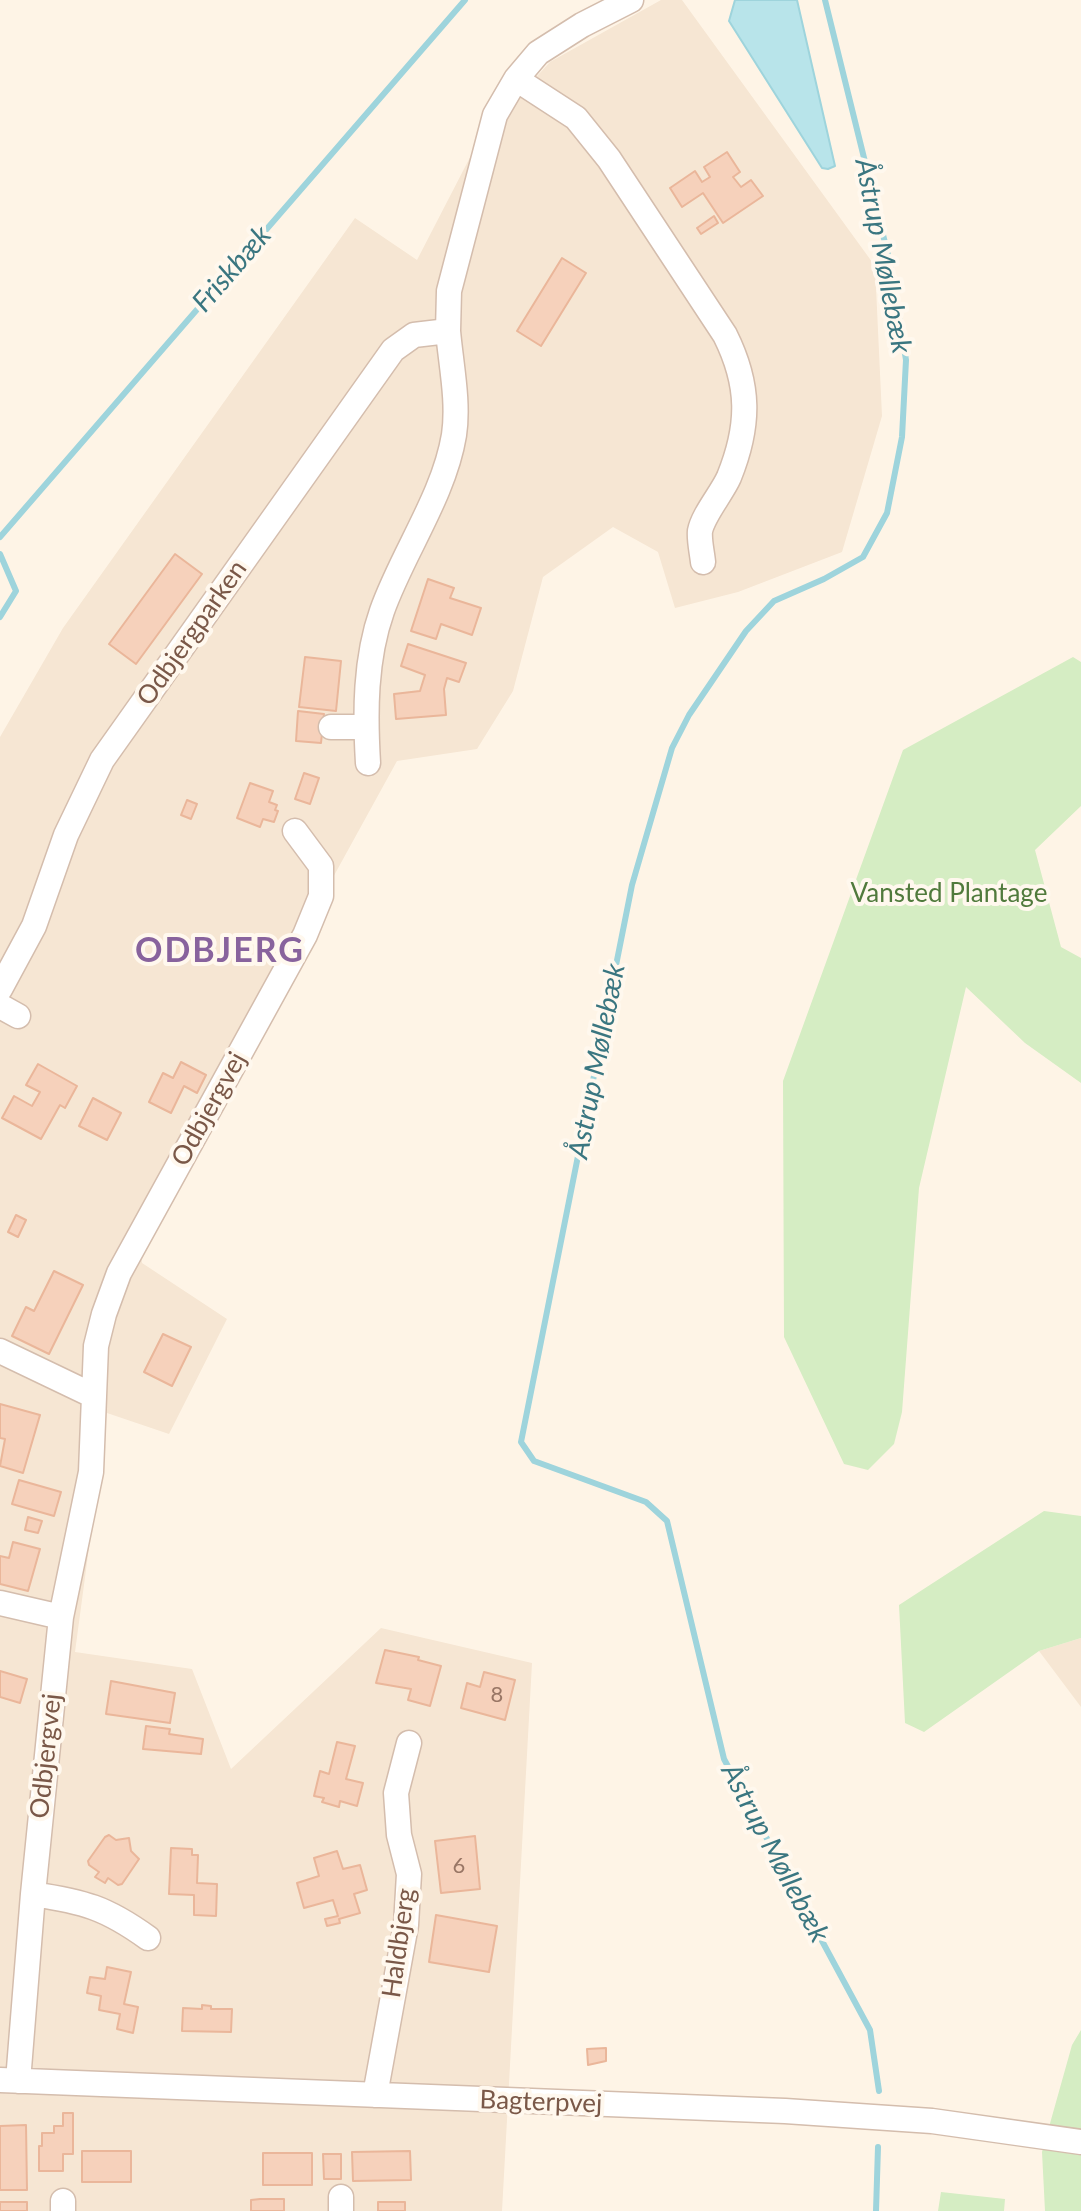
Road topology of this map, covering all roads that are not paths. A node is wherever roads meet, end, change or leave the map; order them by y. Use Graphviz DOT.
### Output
graph roads {
  1 [pos="631,0"];
  2 [pos="516,79"];
  3 [pos="448,331"];
  4 [pos="703,562"];
  5 [pos="331,727"];
  6 [pos="366,727"];
  7 [pos="368,763"];
  8 [pos="295,831"];
  9 [pos="0,989"];
  10 [pos="0,1351"];
  11 [pos="94,1396"];
  12 [pos="0,1603"];
  13 [pos="61,1617"];
  14 [pos="409,1743"];
  15 [pos="33,1894"];
  16 [pos="148,1938"];
  17 [pos="9,2080"];
  18 [pos="375,2095"];
  19 [pos="1081,2142"];
  1 -- 2 [label="street"];
  2 -- 3 [label="street"];
  2 -- 4 [label="street"];
  3 -- 6 [label="street"];
  3 -- 9 [label="street, Odbjergparken"];
  5 -- 6 [label="street"];
  6 -- 7 [label="street"];
  8 -- 11 [label="street, Odbjergvej"];
  10 -- 11 [label="street"];
  11 -- 13 [label="street, Odbjergvej"];
  12 -- 13 [label="street"];
  13 -- 15 [label="street, Odbjergvej"];
  14 -- 18 [label="street, Haldbjerg"];
  15 -- 16 [label="street"];
  15 -- 17 [label="street, Odbjergvej"];
  17 -- 18 [label="street, Bagterpvej"];
  18 -- 19 [label="street, Bagterpvej"];
}
